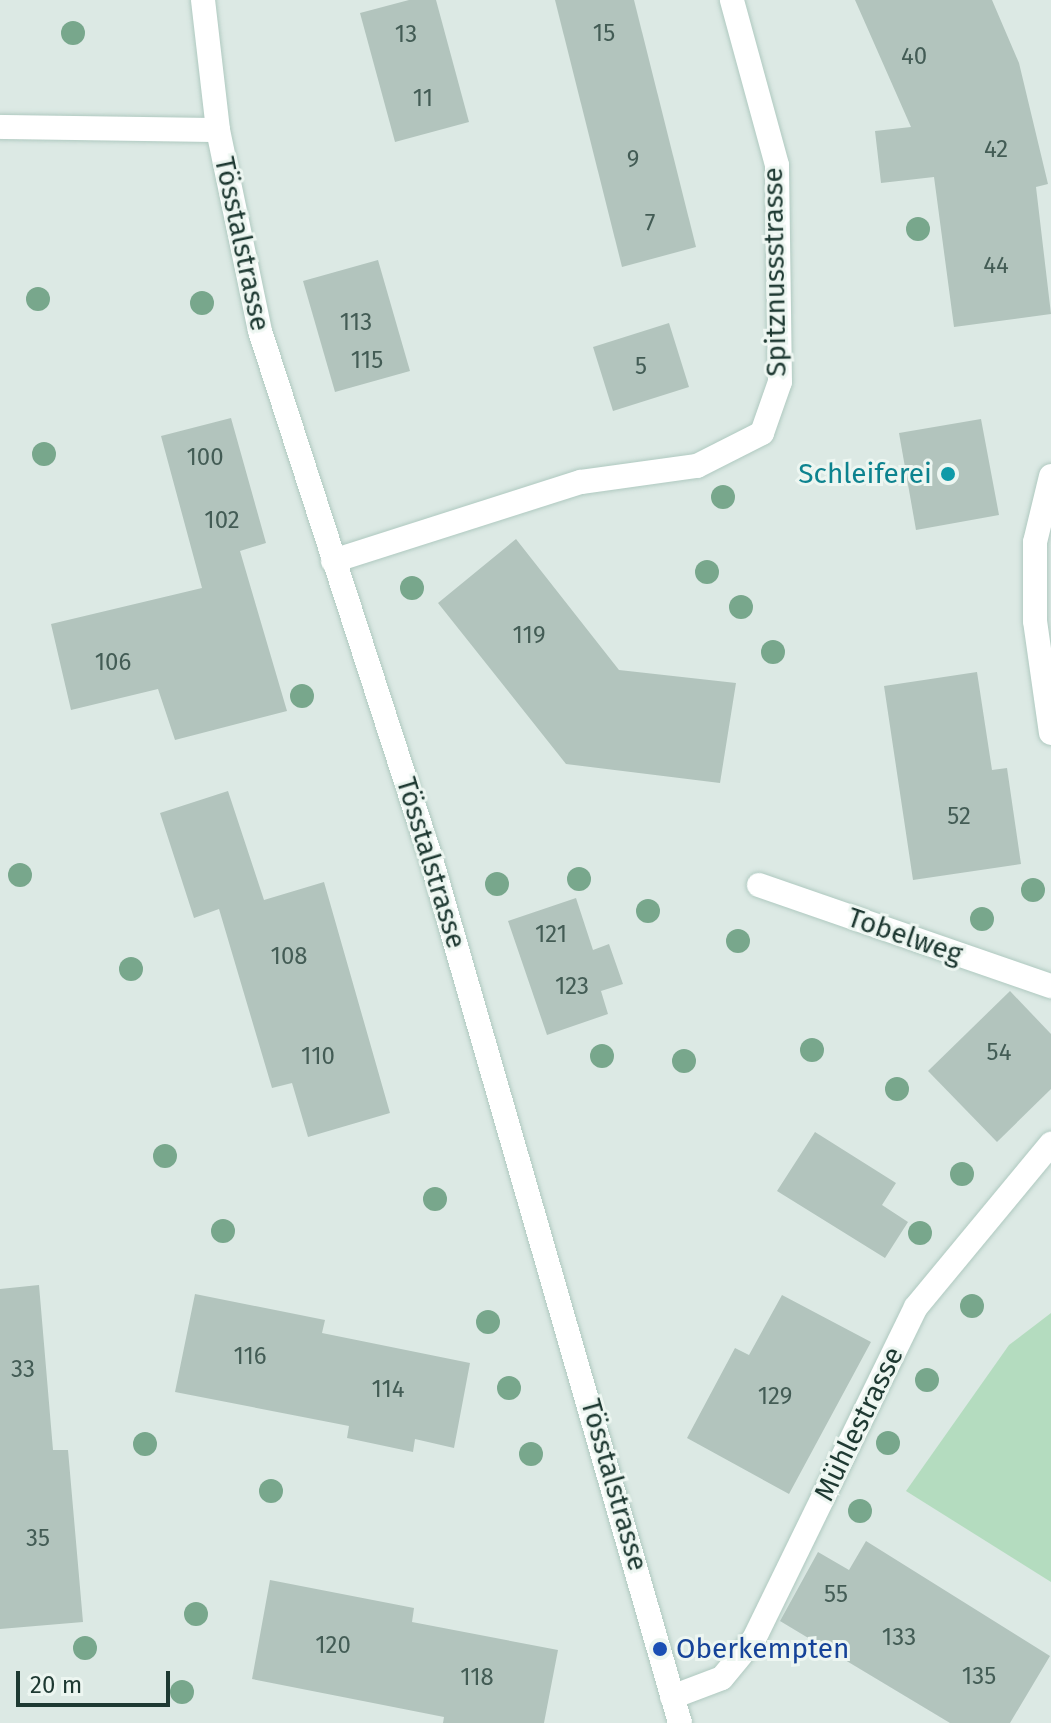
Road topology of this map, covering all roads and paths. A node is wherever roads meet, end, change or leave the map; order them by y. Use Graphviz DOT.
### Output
graph roads {
  1 [pos="203,0"];
  2 [pos="732,0"];
  3 [pos="0,127"];
  4 [pos="218,130"];
  5 [pos="1051,476"];
  6 [pos="333,561"];
  7 [pos="1051,733"];
  8 [pos="759,885"];
  9 [pos="1051,986"];
  10 [pos="1051,1144"];
  11 [pos="672,1697"];
  12 [pos="680,1723"];
  1 -- 4 [label="street, Tösstalstrasse"];
  2 -- 6 [label="street, Spitznussstrasse"];
  3 -- 4 [label="street"];
  4 -- 6 [label="street, Tösstalstrasse"];
  5 -- 7 [label="street"];
  6 -- 11 [label="street, Tösstalstrasse"];
  8 -- 9 [label="street, Tobelweg"];
  10 -- 11 [label="street, Mühlestrasse"];
  11 -- 12 [label="street, Tösstalstrasse"];
}
